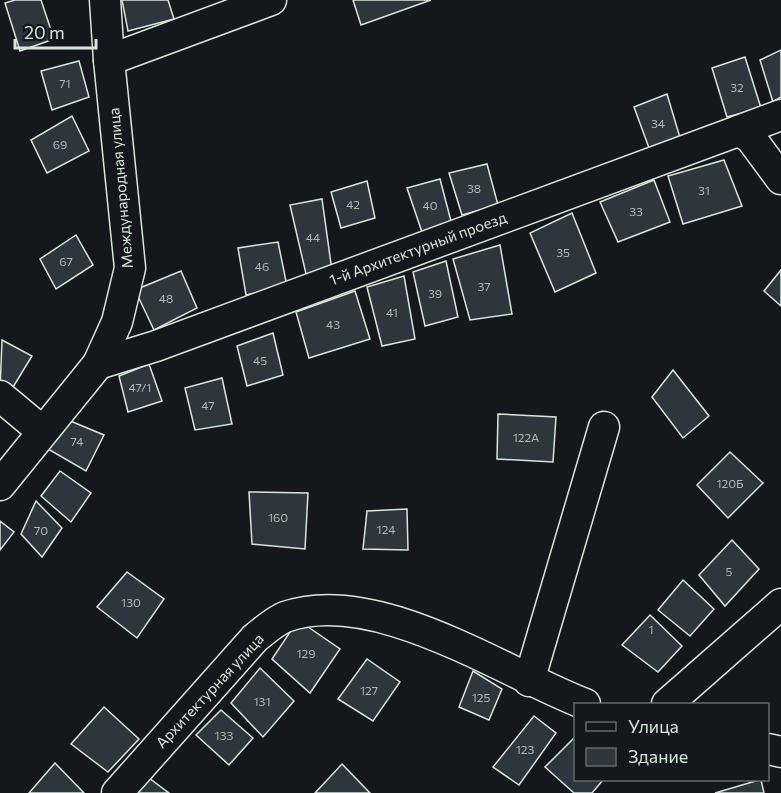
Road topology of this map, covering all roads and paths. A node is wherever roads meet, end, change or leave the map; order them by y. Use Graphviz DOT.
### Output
graph roads {
  1 [pos="105,0"];
  2 [pos="271,0"];
  3 [pos="109,60"];
  4 [pos="781,115"];
  5 [pos="738,131"];
  6 [pos="781,179"];
  7 [pos="98,364"];
  8 [pos="0,396"];
  9 [pos="604,427"];
  10 [pos="42,431"];
  11 [pos="10,457"];
  12 [pos="0,485"];
  13 [pos="781,604"];
  14 [pos="529,681"];
  15 [pos="580,703"];
  16 [pos="669,703"];
  17 [pos="117,793"];
  1 -- 3 [label="street, Международная улица"];
  2 -- 3 [label="street"];
  3 -- 7 [label="street, Международная улица"];
  4 -- 5 [label="street, 1-й Архитектурный проезд"];
  5 -- 6 [label="street"];
  5 -- 7 [label="street, 1-й Архитектурный проезд"];
  7 -- 10 [label="street, Международная улица"];
  8 -- 10 [label="street"];
  9 -- 14 [label="street"];
  10 -- 11 [label="street, Международная улица"];
  11 -- 12 [label="street, Международная улица"];
  13 -- 16 [label="street"];
  14 -- 15 [label="street, Архитектурная улица"];
  14 -- 17 [label="street, Архитектурная улица"];
}
